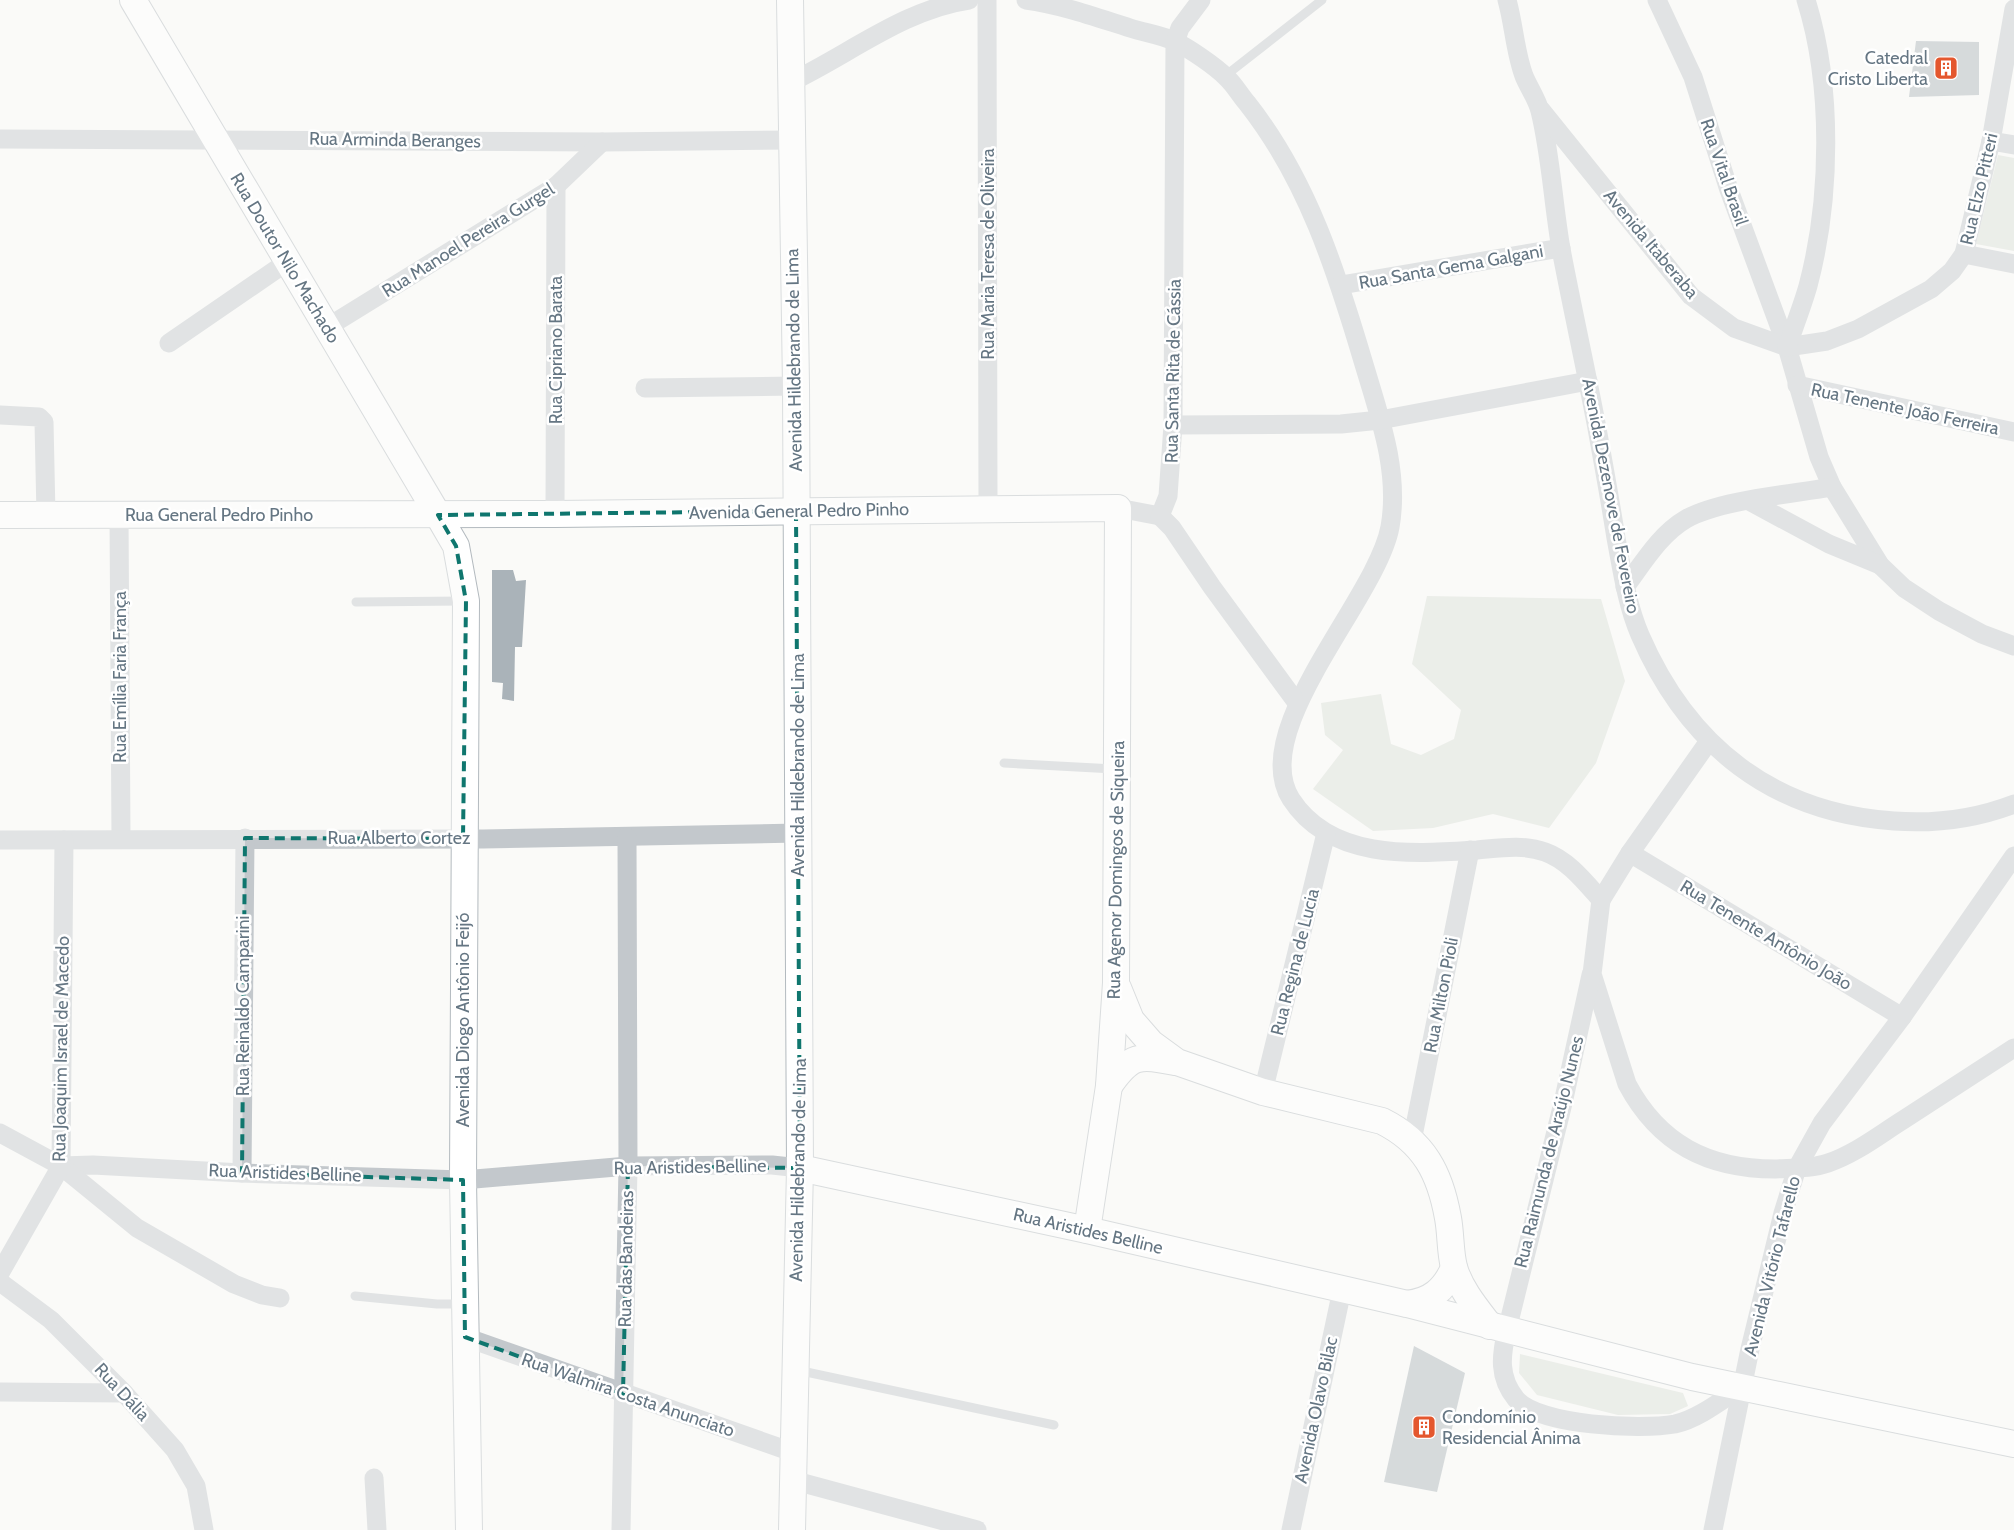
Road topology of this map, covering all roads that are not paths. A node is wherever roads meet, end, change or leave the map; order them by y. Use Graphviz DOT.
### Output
graph roads {
  1 [pos="133,0"];
  2 [pos="790,0"];
  3 [pos="969,0"];
  4 [pos="987,0"];
  5 [pos="1026,0"];
  6 [pos="1202,0"];
  7 [pos="1322,0"];
  8 [pos="1507,0"];
  9 [pos="1657,0"];
  10 [pos="1811,5"];
  11 [pos="2014,9"];
  12 [pos="1175,42"];
  13 [pos="1225,76"];
  14 [pos="791,82"];
  15 [pos="1540,110"];
  16 [pos="215,138"];
  17 [pos="0,139"];
  18 [pos="791,140"];
  19 [pos="1990,140"];
  20 [pos="602,142"];
  21 [pos="2014,146"];
  22 [pos="556,186"];
  23 [pos="1561,248"];
  24 [pos="1964,254"];
  25 [pos="287,262"];
  26 [pos="2014,264"];
  27 [pos="1341,285"];
  28 [pos="326,328"];
  29 [pos="169,343"];
  30 [pos="1787,347"];
  31 [pos="1588,381"];
  32 [pos="1796,385"];
  33 [pos="796,386"];
  34 [pos="644,388"];
  35 [pos="0,415"];
  36 [pos="1380,420"];
  37 [pos="1173,425"];
  38 [pos="2014,432"];
  39 [pos="1832,487"];
  40 [pos="1749,501"];
  41 [pos="1118,508"];
  42 [pos="988,509"];
  43 [pos="796,511"];
  44 [pos="46,514"];
  45 [pos="555,514"];
  46 [pos="0,515"];
  47 [pos="119,515"];
  48 [pos="438,515"];
  49 [pos="1160,516"];
  50 [pos="1880,565"];
  51 [pos="1625,587"];
  52 [pos="466,601"];
  53 [pos="356,602"];
  54 [pos="2014,646"];
  55 [pos="1297,703"];
  56 [pos="1709,740"];
  57 [pos="1004,762"];
  58 [pos="1118,770"];
  59 [pos="2014,804"];
  60 [pos="798,833"];
  61 [pos="1326,833"];
  62 [pos="627,837"];
  63 [pos="121,838"];
  64 [pos="245,838"];
  65 [pos="463,839"];
  66 [pos="0,840"];
  67 [pos="64,840"];
  68 [pos="1470,850"];
  69 [pos="1630,853"];
  70 [pos="2014,856"];
  71 [pos="1601,900"];
  72 [pos="1592,974"];
  73 [pos="1116,983"];
  74 [pos="1902,1017"];
  75 [pos="2014,1048"];
  76 [pos="1177,1062"];
  77 [pos="1110,1086"];
  78 [pos="1263,1092"];
  79 [pos="0,1133"];
  80 [pos="1412,1140"];
  81 [pos="61,1166"];
  82 [pos="628,1166"];
  83 [pos="800,1168"];
  84 [pos="1797,1168"];
  85 [pos="242,1173"];
  86 [pos="462,1180"];
  87 [pos="1087,1230"];
  88 [pos="1454,1268"];
  89 [pos="0,1273"];
  90 [pos="0,1282"];
  91 [pos="1342,1290"];
  92 [pos="355,1296"];
  93 [pos="280,1298"];
  94 [pos="465,1304"];
  95 [pos="1407,1304"];
  96 [pos="1498,1328"];
  97 [pos="465,1337"];
  98 [pos="795,1369"];
  99 [pos="1742,1387"];
  100 [pos="0,1392"];
  101 [pos="124,1393"];
  102 [pos="623,1394"];
  103 [pos="1054,1425"];
  104 [pos="2014,1444"];
  105 [pos="792,1452"];
  106 [pos="374,1478"];
  107 [pos="792,1480"];
  108 [pos="204,1530"];
  109 [pos="377,1530"];
  110 [pos="469,1530"];
  111 [pos="621,1530"];
  112 [pos="792,1530"];
  113 [pos="977,1530"];
  114 [pos="1292,1530"];
  115 [pos="1713,1530"];
  1 -- 16 [label="street, Rua Doutor Nilo Machado"];
  2 -- 14 [label="street, Avenida Hildebrando de Lima"];
  3 -- 14 [label="street"];
  4 -- 42 [label="street, Rua Maria Teresa de Oliveira"];
  5 -- 12 [label="street"];
  6 -- 12 [label="street, Rua Santa Rita de Cássia"];
  7 -- 13 [label="lane"];
  8 -- 15 [label="street, Avenida Dezenove de Fevereiro"];
  9 -- 30 [label="street, Rua Vital Brasil"];
  10 -- 30 [label="street"];
  11 -- 19 [label="street, Rua Elzo Pitteri"];
  12 -- 13 [label="street"];
  12 -- 37 [label="street, Rua Santa Rita de Cássia"];
  13 -- 27 [label="street"];
  14 -- 18 [label="street, Avenida Hildebrando de Lima"];
  15 -- 23 [label="street, Avenida Dezenove de Fevereiro"];
  15 -- 30 [label="street, Avenida Itaberaba"];
  16 -- 17 [label="street, Rua Arminda Beranges"];
  16 -- 20 [label="street, Rua Arminda Beranges"];
  16 -- 25 [label="street, Rua Doutor Nilo Machado"];
  18 -- 20 [label="street, Rua Arminda Beranges"];
  18 -- 33 [label="street, Avenida Hildebrando de Lima"];
  19 -- 21 [label="street"];
  19 -- 24 [label="street, Rua Elzo Pitteri"];
  20 -- 22 [label="street, Rua Manoel Pereira Gurgel"];
  22 -- 28 [label="street, Rua Manoel Pereira Gurgel"];
  22 -- 45 [label="street, Rua Cipriano Barata"];
  23 -- 27 [label="street, Rua Santa Gema Galgani"];
  23 -- 31 [label="street, Avenida Dezenove de Fevereiro"];
  24 -- 26 [label="street"];
  24 -- 30 [label="street, Rua Elzo Pitteri"];
  25 -- 28 [label="street, Rua Doutor Nilo Machado"];
  25 -- 29 [label="street"];
  27 -- 36 [label="street"];
  28 -- 48 [label="street, Rua Doutor Nilo Machado"];
  30 -- 32 [label="street, Rua Vital Brasil"];
  31 -- 36 [label="street"];
  31 -- 51 [label="street, Avenida Dezenove de Fevereiro"];
  32 -- 38 [label="street, Rua Tenente João Ferreira"];
  32 -- 39 [label="street, Rua Vital Brasil"];
  33 -- 34 [label="street"];
  33 -- 43 [label="street, Avenida Hildebrando de Lima"];
  35 -- 44 [label="street"];
  36 -- 37 [label="street"];
  36 -- 55 [label="street"];
  37 -- 49 [label="street, Rua Santa Rita de Cássia"];
  39 -- 40 [label="street"];
  39 -- 50 [label="street, Rua Vital Brasil"];
  40 -- 50 [label="street"];
  40 -- 51 [label="street"];
  41 -- 42 [label="street, Avenida General Pedro Pinho"];
  41 -- 49 [label="street, Avenida General Pedro Pinho"];
  41 -- 58 [label="street, Rua Agenor Domingos de Siqueira"];
  42 -- 43 [label="street, Avenida General Pedro Pinho"];
  43 -- 45 [label="street, Avenida General Pedro Pinho"];
  43 -- 60 [label="street, Avenida Hildebrando de Lima"];
  44 -- 46 [label="street, Rua General Pedro Pinho"];
  44 -- 47 [label="street, Rua General Pedro Pinho"];
  45 -- 48 [label="street, Avenida General Pedro Pinho"];
  47 -- 48 [label="street, Rua General Pedro Pinho"];
  47 -- 63 [label="street, Rua Emília Faria França"];
  48 -- 52 [label="street, Avenida Diogo Antônio Feijó"];
  49 -- 55 [label="street"];
  50 -- 54 [label="street"];
  51 -- 56 [label="street, Avenida Dezenove de Fevereiro"];
  52 -- 53 [label="lane"];
  52 -- 65 [label="street, Avenida Diogo Antônio Feijó"];
  55 -- 61 [label="street"];
  56 -- 59 [label="street, Avenida Dezenove de Fevereiro"];
  56 -- 69 [label="street"];
  57 -- 58 [label="lane"];
  58 -- 73 [label="street, Rua Agenor Domingos de Siqueira"];
  60 -- 62 [label="street, Rua Alberto Cortez"];
  60 -- 83 [label="street, Avenida Hildebrando de Lima"];
  61 -- 68 [label="street"];
  61 -- 78 [label="street, Rua Regina de Lucia"];
  62 -- 65 [label="street, Rua Alberto Cortez"];
  62 -- 82 [label="street, Rua das Bandeiras"];
  63 -- 64 [label="street, Rua Alberto Cortez"];
  63 -- 67 [label="street, Rua Alberto Cortez"];
  64 -- 65 [label="street, Rua Alberto Cortez"];
  64 -- 85 [label="street, Rua Reinaldo Camparini"];
  65 -- 86 [label="street, Avenida Diogo Antônio Feijó"];
  66 -- 67 [label="street, Rua Alberto Cortez"];
  67 -- 81 [label="street, Rua Joaquim Israel de Macedo"];
  68 -- 71 [label="street"];
  68 -- 80 [label="street, Rua Milton Pioli"];
  69 -- 71 [label="street"];
  69 -- 74 [label="street, Rua Tenente Antônio João"];
  70 -- 74 [label="street, Avenida Vitório Tafarello"];
  71 -- 72 [label="street, Rua Raimunda de Araújo Nunes"];
  72 -- 84 [label="street"];
  72 -- 96 [label="street, Rua Raimunda de Araújo Nunes"];
  73 -- 76 [label="street"];
  73 -- 77 [label="street, Rua Agenor Domingos de Siqueira"];
  74 -- 84 [label="street, Avenida Vitório Tafarello"];
  75 -- 84 [label="street"];
  76 -- 77 [label="street"];
  76 -- 78 [label="street"];
  77 -- 87 [label="street, Rua Agenor Domingos de Siqueira"];
  78 -- 80 [label="street"];
  79 -- 81 [label="street"];
  80 -- 88 [label="street"];
  81 -- 85 [label="street, Rua Aristides Belline"];
  81 -- 89 [label="street, Rua Joaquim Israel de Macedo"];
  81 -- 93 [label="street"];
  82 -- 83 [label="street, Rua Aristides Belline"];
  82 -- 86 [label="street, Rua Aristides Belline"];
  82 -- 102 [label="street, Rua das Bandeiras"];
  83 -- 87 [label="street, Rua Aristides Belline"];
  83 -- 98 [label="street, Avenida Hildebrando de Lima"];
  84 -- 99 [label="street, Avenida Vitório Tafarello"];
  85 -- 86 [label="street, Rua Aristides Belline"];
  86 -- 94 [label="street, Avenida Diogo Antônio Feijó"];
  87 -- 91 [label="street, Rua Aristides Belline"];
  88 -- 95 [label="street"];
  88 -- 96 [label="street"];
  90 -- 101 [label="street, Rua Dália"];
  91 -- 95 [label="street, Rua Aristides Belline"];
  91 -- 114 [label="street, Avenida Olavo Bilac"];
  92 -- 94 [label="lane"];
  94 -- 97 [label="street, Avenida Diogo Antônio Feijó"];
  95 -- 96 [label="street, Rua Aristides Belline"];
  96 -- 99 [label="street, Rua Aristides Belline"];
  96 -- 99 [label="street, Rua Raimunda de Araújo Nunes"];
  97 -- 102 [label="street, Rua Walmira Costa Anunciato"];
  97 -- 110 [label="street, Avenida Diogo Antônio Feijó"];
  98 -- 103 [label="lane"];
  98 -- 105 [label="street, Avenida Hildebrando de Lima"];
  99 -- 104 [label="street, Rua Aristides Belline"];
  99 -- 115 [label="street, Avenida Vitório Tafarello"];
  100 -- 101 [label="street"];
  101 -- 108 [label="street, Rua Dália"];
  102 -- 105 [label="street, Rua Walmira Costa Anunciato"];
  102 -- 111 [label="street, Rua das Bandeiras"];
  105 -- 107 [label="street, Avenida Hildebrando de Lima"];
  106 -- 109 [label="street"];
  107 -- 112 [label="street, Avenida Hildebrando de Lima"];
  107 -- 113 [label="street"];
}
